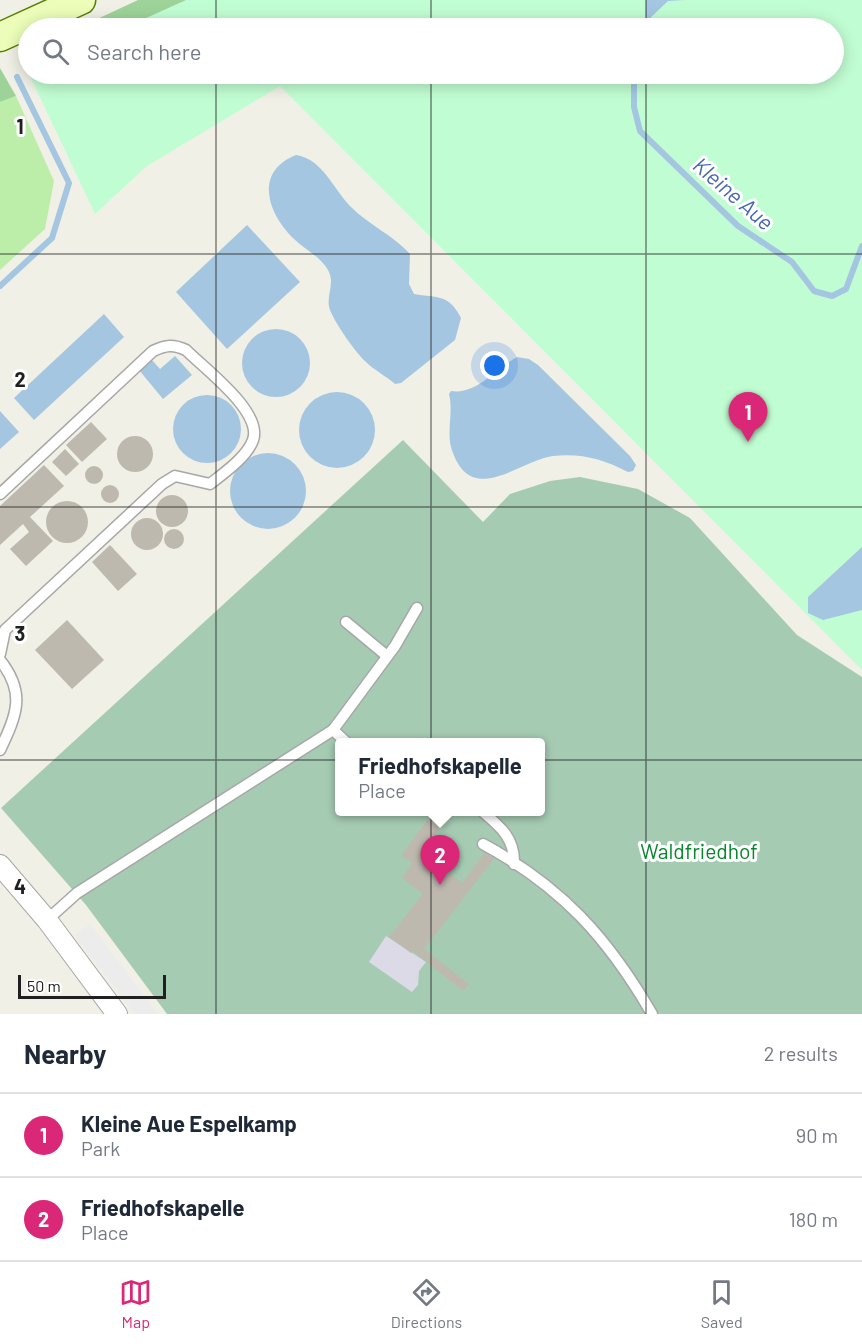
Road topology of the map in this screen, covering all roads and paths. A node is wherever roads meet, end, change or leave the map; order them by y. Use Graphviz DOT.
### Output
graph roads {
  1 [pos="81,0"];
  2 [pos="42,18"];
  3 [pos="18,29"];
  4 [pos="0,37"];
  5 [pos="0,494"];
  6 [pos="417,608"];
  7 [pos="346,622"];
  8 [pos="0,654"];
  9 [pos="387,656"];
  10 [pos="0,660"];
  11 [pos="333,730"];
  12 [pos="342,738"];
  13 [pos="0,750"];
  14 [pos="488,816"];
  15 [pos="483,844"];
  16 [pos="514,864"];
  17 [pos="0,865"];
  18 [pos="47,920"];
  19 [pos="117,1014"];
  20 [pos="652,1014"];
  1 -- 2 [label="main road"];
  3 -- 4 [label="main road"];
  5 -- 8 [label="lane"];
  6 -- 9 [label="lane"];
  7 -- 9 [label="lane"];
  9 -- 11 [label="lane"];
  10 -- 13 [label="lane"];
  11 -- 12 [label="lane"];
  11 -- 18 [label="lane"];
  14 -- 16 [label="lane"];
  15 -- 16 [label="lane"];
  16 -- 20 [label="lane"];
  17 -- 18 [label="street"];
  18 -- 19 [label="street"];
}
